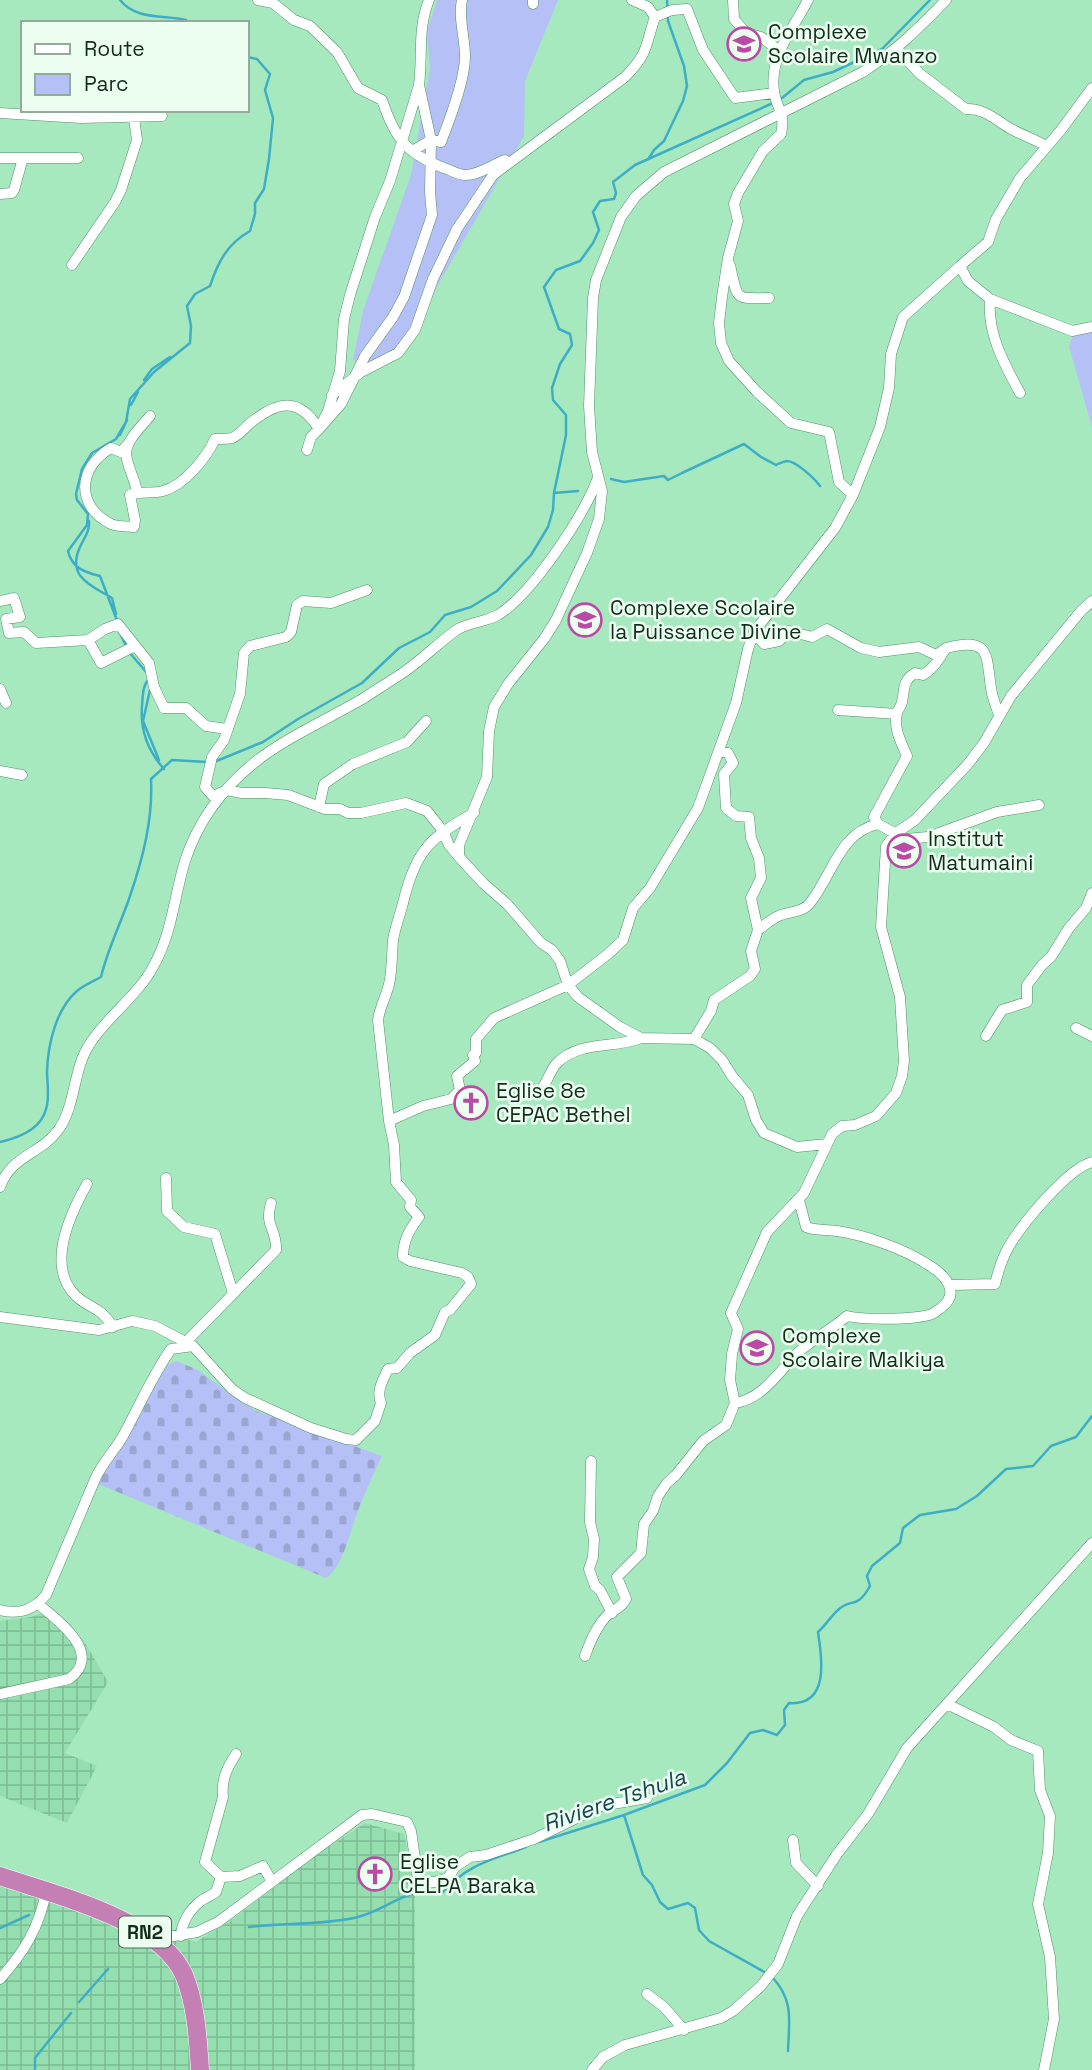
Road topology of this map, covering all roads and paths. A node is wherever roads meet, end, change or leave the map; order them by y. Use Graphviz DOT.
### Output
graph roads {
  1 [pos="258,0"];
  2 [pos="429,0"];
  3 [pos="462,0"];
  4 [pos="632,0"];
  5 [pos="733,0"];
  6 [pos="808,0"];
  7 [pos="946,0"];
  8 [pos="687,4"];
  9 [pos="657,15"];
  10 [pos="897,49"];
  11 [pos="780,51"];
  12 [pos="419,85"];
  13 [pos="1092,88"];
  14 [pos="774,93"];
  15 [pos="782,112"];
  16 [pos="0,113"];
  17 [pos="132,115"];
  18 [pos="162,116"];
  19 [pos="431,140"];
  20 [pos="402,142"];
  21 [pos="1047,146"];
  22 [pos="412,151"];
  23 [pos="520,153"];
  24 [pos="0,158"];
  25 [pos="23,158"];
  26 [pos="78,158"];
  27 [pos="430,163"];
  28 [pos="0,194"];
  29 [pos="728,258"];
  30 [pos="72,265"];
  31 [pos="960,266"];
  32 [pos="769,298"];
  33 [pos="989,299"];
  34 [pos="1092,327"];
  35 [pos="352,380"];
  36 [pos="1020,393"];
  37 [pos="332,395"];
  38 [pos="150,416"];
  39 [pos="319,429"];
  40 [pos="128,444"];
  41 [pos="307,450"];
  42 [pos="597,480"];
  43 [pos="137,492"];
  44 [pos="853,495"];
  45 [pos="367,590"];
  46 [pos="0,601"];
  47 [pos="1092,601"];
  48 [pos="754,632"];
  49 [pos="4,635"];
  50 [pos="88,640"];
  51 [pos="135,646"];
  52 [pos="946,648"];
  53 [pos="0,689"];
  54 [pos="6,703"];
  55 [pos="838,710"];
  56 [pos="897,715"];
  57 [pos="999,715"];
  58 [pos="426,721"];
  59 [pos="227,729"];
  60 [pos="719,751"];
  61 [pos="0,771"];
  62 [pos="22,775"];
  63 [pos="227,790"];
  64 [pos="1038,805"];
  65 [pos="319,807"];
  66 [pos="474,813"];
  67 [pos="878,824"];
  68 [pos="443,831"];
  69 [pos="895,833"];
  70 [pos="459,857"];
  71 [pos="1092,893"];
  72 [pos="758,930"];
  73 [pos="568,985"];
  74 [pos="1076,1028"];
  75 [pos="986,1036"];
  76 [pos="1092,1036"];
  77 [pos="641,1038"];
  78 [pos="694,1039"];
  79 [pos="543,1087"];
  80 [pos="389,1121"];
  81 [pos="827,1144"];
  82 [pos="1092,1162"];
  83 [pos="166,1178"];
  84 [pos="87,1184"];
  85 [pos="0,1187"];
  86 [pos="799,1200"];
  87 [pos="271,1203"];
  88 [pos="951,1286"];
  89 [pos="233,1293"];
  90 [pos="0,1317"];
  91 [pos="113,1327"];
  92 [pos="189,1344"];
  93 [pos="735,1403"];
  94 [pos="591,1461"];
  95 [pos="1092,1544"];
  96 [pos="38,1604"];
  97 [pos="0,1610"];
  98 [pos="612,1613"];
  99 [pos="585,1656"];
  100 [pos="0,1694"];
  101 [pos="947,1704"];
  102 [pos="236,1754"];
  103 [pos="647,1798"];
  104 [pos="793,1840"];
  105 [pos="0,1876"];
  106 [pos="221,1877"];
  107 [pos="272,1882"];
  108 [pos="818,1886"];
  109 [pos="46,1892"];
  110 [pos="181,1936"];
  111 [pos="156,1939"];
  112 [pos="0,1979"];
  113 [pos="647,1994"];
  114 [pos="684,2030"];
  115 [pos="200,2070"];
  116 [pos="592,2070"];
  117 [pos="1044,2070"];
  1 -- 20 [label="street"];
  2 -- 12 [label="street"];
  3 -- 19 [label="street"];
  4 -- 9 [label="street"];
  5 -- 11 [label="street"];
  6 -- 11 [label="street"];
  7 -- 10 [label="street"];
  8 -- 9 [label="street"];
  8 -- 14 [label="street"];
  9 -- 23 [label="street"];
  10 -- 15 [label="street"];
  10 -- 21 [label="street"];
  11 -- 14 [label="street"];
  12 -- 19 [label="street"];
  12 -- 20 [label="street"];
  13 -- 21 [label="street"];
  14 -- 15 [label="street"];
  15 -- 29 [label="street"];
  15 -- 42 [label="street"];
  16 -- 17 [label="street"];
  17 -- 18 [label="street"];
  17 -- 30 [label="street"];
  19 -- 22 [label="street"];
  19 -- 27 [label="street"];
  20 -- 22 [label="street"];
  20 -- 37 [label="street"];
  21 -- 31 [label="street"];
  22 -- 27 [label="street"];
  23 -- 27 [label="street"];
  23 -- 35 [label="street"];
  24 -- 25 [label="street"];
  25 -- 26 [label="street"];
  25 -- 28 [label="street"];
  27 -- 35 [label="street"];
  29 -- 32 [label="street"];
  29 -- 44 [label="street"];
  31 -- 33 [label="street"];
  31 -- 44 [label="street"];
  33 -- 34 [label="street"];
  33 -- 36 [label="street"];
  35 -- 37 [label="street"];
  35 -- 39 [label="street"];
  37 -- 39 [label="street"];
  38 -- 40 [label="street"];
  39 -- 41 [label="street"];
  39 -- 43 [label="street"];
  40 -- 43 [label="street"];
  40 -- 43 [label="street"];
  42 -- 63 [label="street"];
  42 -- 66 [label="street"];
  44 -- 48 [label="street"];
  45 -- 59 [label="street"];
  46 -- 49 [label="street"];
  47 -- 57 [label="street"];
  48 -- 52 [label="street"];
  48 -- 60 [label="street"];
  49 -- 50 [label="street"];
  50 -- 51 [label="street"];
  50 -- 51 [label="street"];
  51 -- 59 [label="street"];
  52 -- 56 [label="street"];
  52 -- 57 [label="street"];
  53 -- 54 [label="street"];
  55 -- 56 [label="street"];
  56 -- 67 [label="street"];
  57 -- 69 [label="street"];
  58 -- 65 [label="street"];
  59 -- 63 [label="street"];
  60 -- 72 [label="street"];
  60 -- 73 [label="street"];
  61 -- 62 [label="street"];
  63 -- 65 [label="street"];
  63 -- 85 [label="street"];
  64 -- 69 [label="street"];
  65 -- 68 [label="street"];
  66 -- 68 [label="street"];
  66 -- 70 [label="street"];
  67 -- 69 [label="street"];
  67 -- 72 [label="street"];
  68 -- 70 [label="street"];
  68 -- 80 [label="street"];
  69 -- 81 [label="street"];
  70 -- 73 [label="street"];
  71 -- 75 [label="street"];
  72 -- 78 [label="street"];
  73 -- 77 [label="street"];
  73 -- 80 [label="street"];
  74 -- 76 [label="street"];
  77 -- 78 [label="street"];
  77 -- 79 [label="street"];
  78 -- 81 [label="street"];
  80 -- 92 [label="street"];
  81 -- 86 [label="street"];
  82 -- 88 [label="street"];
  83 -- 89 [label="street"];
  84 -- 91 [label="street"];
  86 -- 88 [label="street"];
  86 -- 93 [label="street"];
  87 -- 89 [label="street"];
  88 -- 93 [label="street"];
  89 -- 92 [label="street"];
  90 -- 91 [label="street"];
  91 -- 92 [label="street"];
  92 -- 96 [label="street"];
  93 -- 98 [label="street"];
  94 -- 98 [label="street"];
  95 -- 101 [label="street"];
  96 -- 97 [label="street"];
  96 -- 100 [label="street"];
  98 -- 99 [label="street"];
  101 -- 108 [label="street"];
  101 -- 117 [label="street"];
  102 -- 106 [label="street"];
  103 -- 107 [label="street"];
  104 -- 108 [label="street"];
  105 -- 109 [label="highway, RN2"];
  106 -- 107 [label="street"];
  106 -- 110 [label="street"];
  107 -- 110 [label="street"];
  108 -- 114 [label="street"];
  109 -- 111 [label="highway, RN2"];
  109 -- 112 [label="street"];
  110 -- 111 [label="street"];
  111 -- 115 [label="highway, RN2"];
  113 -- 114 [label="street"];
  114 -- 116 [label="street"];
}
